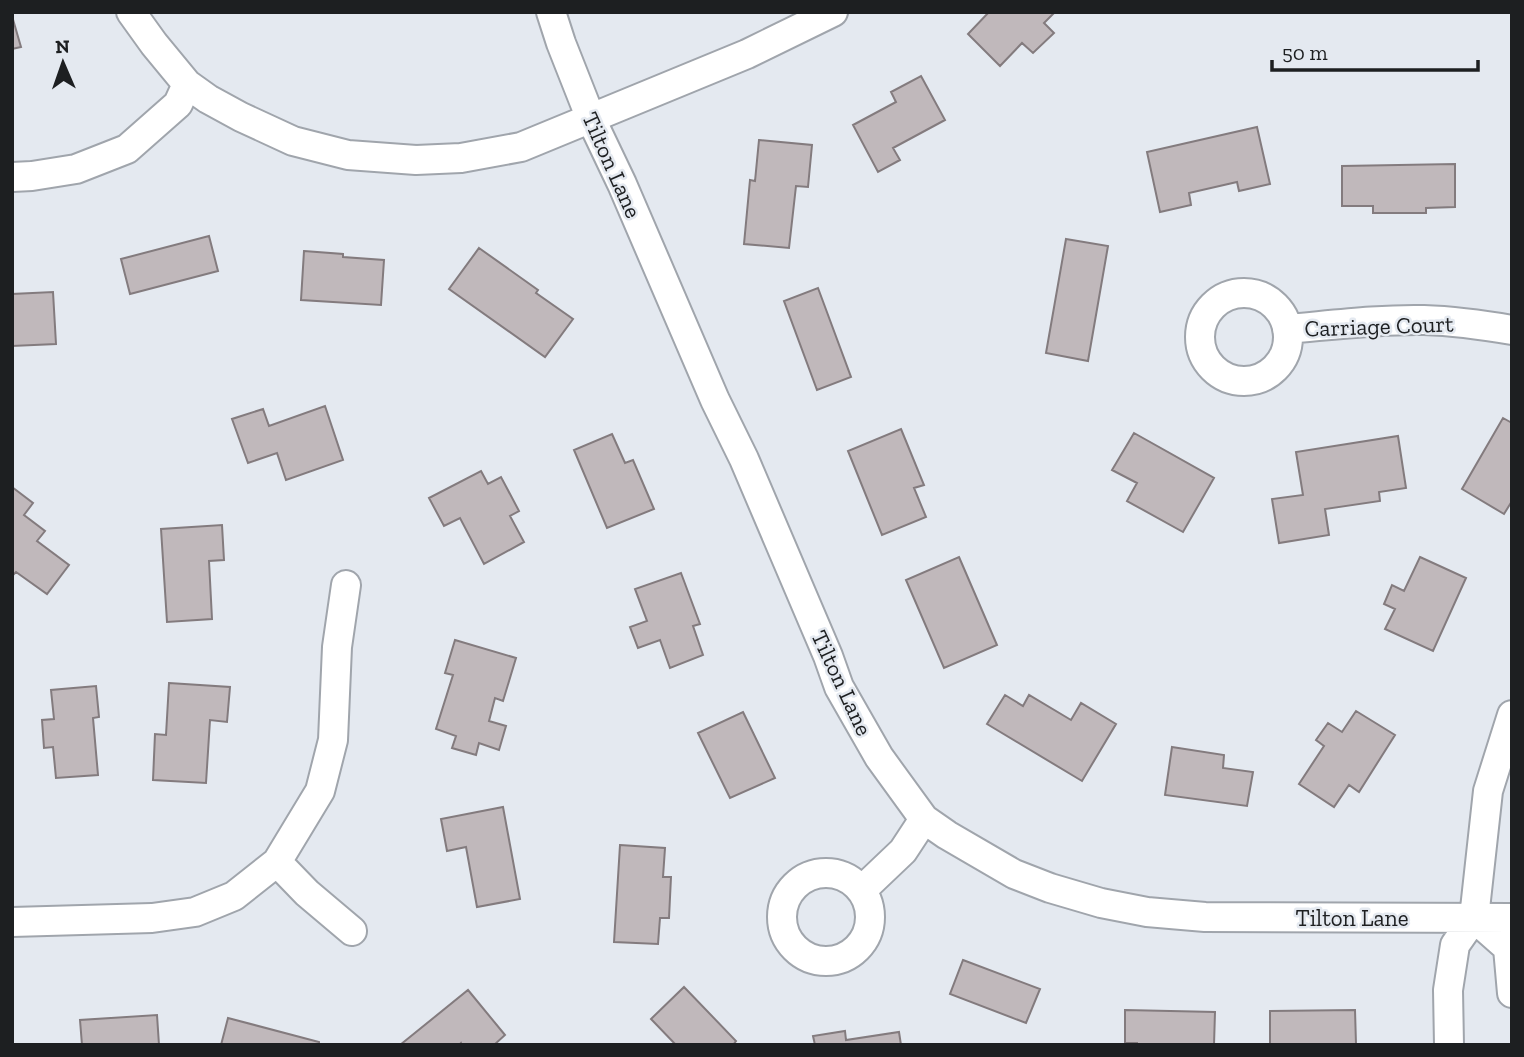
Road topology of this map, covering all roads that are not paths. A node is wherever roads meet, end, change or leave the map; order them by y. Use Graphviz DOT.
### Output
graph roads {
  1 [pos="131,12"];
  2 [pos="551,12"];
  3 [pos="833,12"];
  4 [pos="187,84"];
  5 [pos="591,119"];
  6 [pos="12,177"];
  7 [pos="1287,329"];
  8 [pos="1512,330"];
  9 [pos="346,585"];
  10 [pos="1512,715"];
  11 [pos="923,819"];
  12 [pos="277,862"];
  13 [pos="862,890"];
  14 [pos="1474,918"];
  15 [pos="1512,918"];
  16 [pos="12,922"];
  17 [pos="352,931"];
  18 [pos="1512,993"];
  19 [pos="1449,1045"];
  1 -- 4 [label="street"];
  2 -- 5 [label="street, Tilton Lane"];
  3 -- 5 [label="street"];
  4 -- 5 [label="street"];
  4 -- 6 [label="street"];
  5 -- 11 [label="street, Tilton Lane"];
  7 -- 8 [label="street, Carriage Court"];
  9 -- 12 [label="street"];
  10 -- 14 [label="street"];
  11 -- 13 [label="street"];
  11 -- 14 [label="street, Tilton Lane"];
  12 -- 16 [label="street"];
  12 -- 17 [label="street"];
  14 -- 15 [label="street, Tilton Lane"];
  14 -- 18 [label="street"];
  14 -- 19 [label="street"];
}
